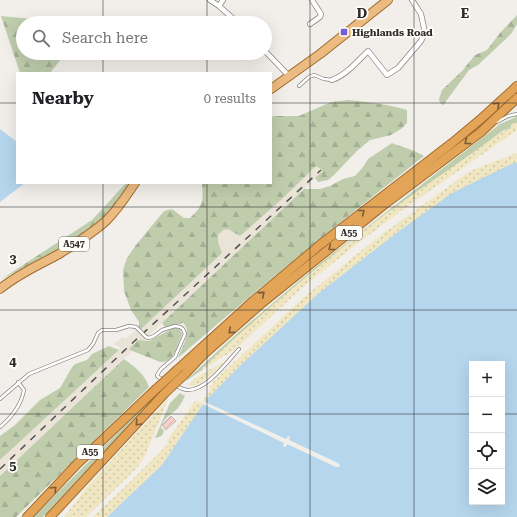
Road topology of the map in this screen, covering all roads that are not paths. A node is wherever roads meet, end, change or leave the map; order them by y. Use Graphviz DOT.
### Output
graph roads {
  1 [pos="210,0"];
  2 [pos="223,0"];
  3 [pos="312,0"];
  4 [pos="388,0"];
  5 [pos="412,0"];
  6 [pos="219,6"];
  7 [pos="230,16"];
  8 [pos="310,24"];
  9 [pos="272,58"];
  10 [pos="290,77"];
  11 [pos="332,80"];
  12 [pos="299,86"];
  13 [pos="517,86"];
  14 [pos="272,88"];
  15 [pos="517,98"];
  16 [pos="517,114"];
  17 [pos="481,132"];
  18 [pos="134,184"];
  19 [pos="0,289"];
  20 [pos="240,349"];
  21 [pos="18,382"];
  22 [pos="0,399"];
  23 [pos="0,427"];
  24 [pos="27,517"];
  25 [pos="50,517"];
  1 -- 6 [label="street"];
  2 -- 6 [label="street"];
  3 -- 8 [label="street"];
  4 -- 10 [label="main road"];
  5 -- 11 [label="street"];
  6 -- 7 [label="street"];
  9 -- 10 [label="street"];
  10 -- 14 [label="main road"];
  11 -- 12 [label="lane"];
  24 -- 13 [label="highway, A55, one-way, bridge"];
  15 -- 17 [label="highway, A55"];
  16 -- 17 [label="lane"];
  17 -- 25 [label="highway, A55, one-way, bridge"];
  18 -- 19 [label="main road, A547"];
  20 -- 21 [label="lane, bridge"];
  21 -- 22 [label="lane"];
  21 -- 23 [label="lane"];
}
